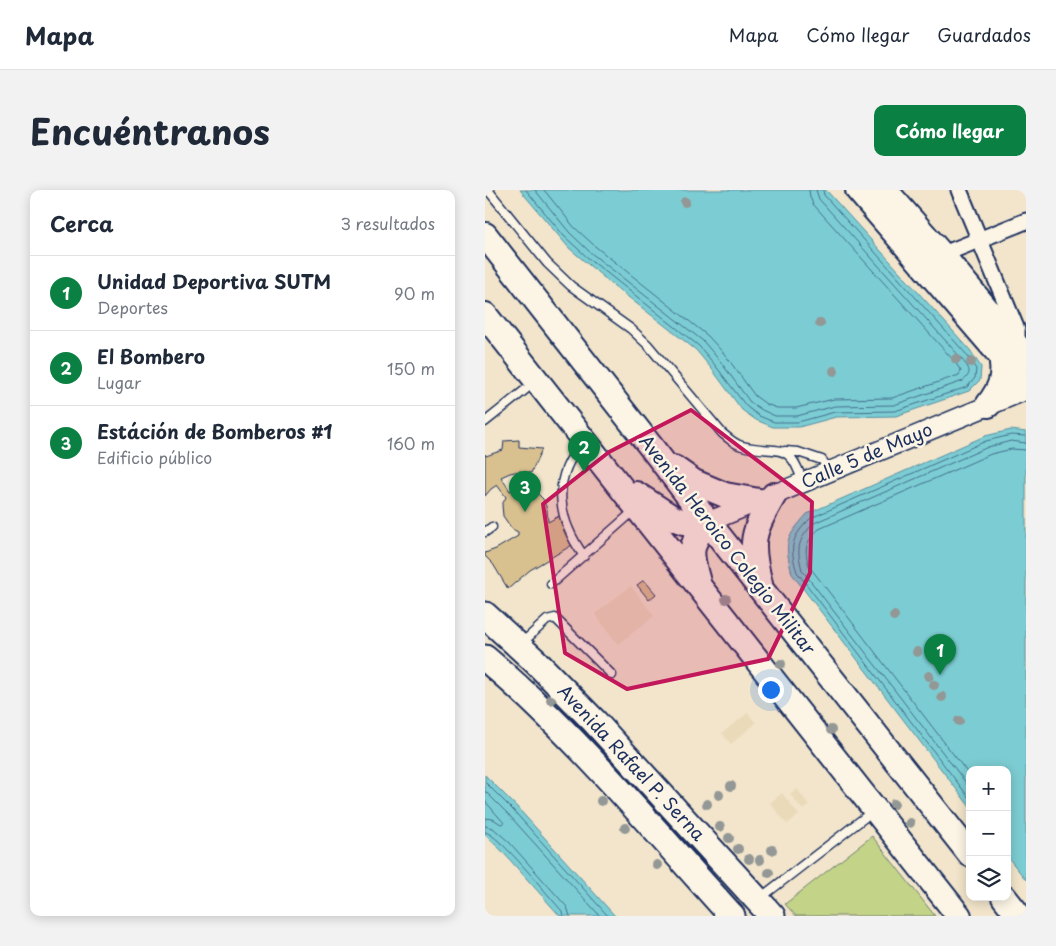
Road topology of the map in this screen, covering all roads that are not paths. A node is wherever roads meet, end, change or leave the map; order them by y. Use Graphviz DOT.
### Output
graph roads {
  1 [pos="488,190"];
  2 [pos="858,190"];
  3 [pos="885,190"];
  4 [pos="959,190"];
  5 [pos="1026,220"];
  6 [pos="485,235"];
  7 [pos="979,240"];
  8 [pos="943,256"];
  9 [pos="485,315"];
  10 [pos="1015,353"];
  11 [pos="536,381"];
  12 [pos="1026,385"];
  13 [pos="1026,390"];
  14 [pos="988,405"];
  15 [pos="485,422"];
  16 [pos="584,442"];
  17 [pos="785,451"];
  18 [pos="659,457"];
  19 [pos="830,472"];
  20 [pos="614,478"];
  21 [pos="803,483"];
  22 [pos="767,498"];
  23 [pos="637,508"];
  24 [pos="707,522"];
  25 [pos="493,527"];
  26 [pos="485,532"];
  27 [pos="583,556"];
  28 [pos="551,584"];
  29 [pos="700,587"];
  30 [pos="762,590"];
  31 [pos="485,615"];
  32 [pos="518,646"];
  33 [pos="485,658"];
  34 [pos="612,675"];
  35 [pos="875,809"];
  36 [pos="966,849"];
  37 [pos="1007,901"];
  38 [pos="765,908"];
  39 [pos="732,916"];
  40 [pos="959,916"];
  41 [pos="1019,916"];
  1 -- 17 [label="lane"];
  2 -- 10 [label="main road"];
  3 -- 8 [label="main road"];
  4 -- 7 [label="street"];
  5 -- 7 [label="street"];
  6 -- 18 [label="main road, Avenida Heroico Colegio Militar"];
  7 -- 8 [label="street"];
  7 -- 10 [label="street"];
  8 -- 10 [label="main road"];
  9 -- 11 [label="main road"];
  10 -- 12 [label="main road"];
  10 -- 14 [label="main road"];
  11 -- 15 [label="lane"];
  11 -- 16 [label="main road"];
  13 -- 14 [label="street, Calle 5 de Mayo"];
  14 -- 19 [label="street, Calle 5 de Mayo"];
  16 -- 20 [label="main road"];
  16 -- 27 [label="lane"];
  17 -- 19 [label="lane"];
  17 -- 21 [label="lane"];
  18 -- 22 [label="main road"];
  18 -- 24 [label="main road, Avenida Heroico Colegio Militar"];
  19 -- 21 [label="street, Calle 5 de Mayo"];
  20 -- 23 [label="main road"];
  20 -- 24 [label="main road"];
  21 -- 22 [label="street, Calle 5 de Mayo"];
  22 -- 24 [label="street, Calle 5 de Mayo"];
  22 -- 30 [label="main road"];
  23 -- 27 [label="lane"];
  23 -- 29 [label="main road"];
  24 -- 29 [label="main road"];
  24 -- 30 [label="main road, Avenida Heroico Colegio Militar"];
  25 -- 26 [label="lane"];
  27 -- 28 [label="lane"];
  29 -- 35 [label="main road"];
  30 -- 36 [label="main road, Avenida Heroico Colegio Militar"];
  31 -- 32 [label="highway, Avenida Rafael P. Serna"];
  32 -- 34 [label="lane"];
  32 -- 38 [label="highway, Avenida Rafael P. Serna"];
  33 -- 39 [label="highway, Avenida Rafael P. Serna"];
  35 -- 38 [label="lane"];
  35 -- 40 [label="main road"];
  37 -- 41 [label="main road"];
}
